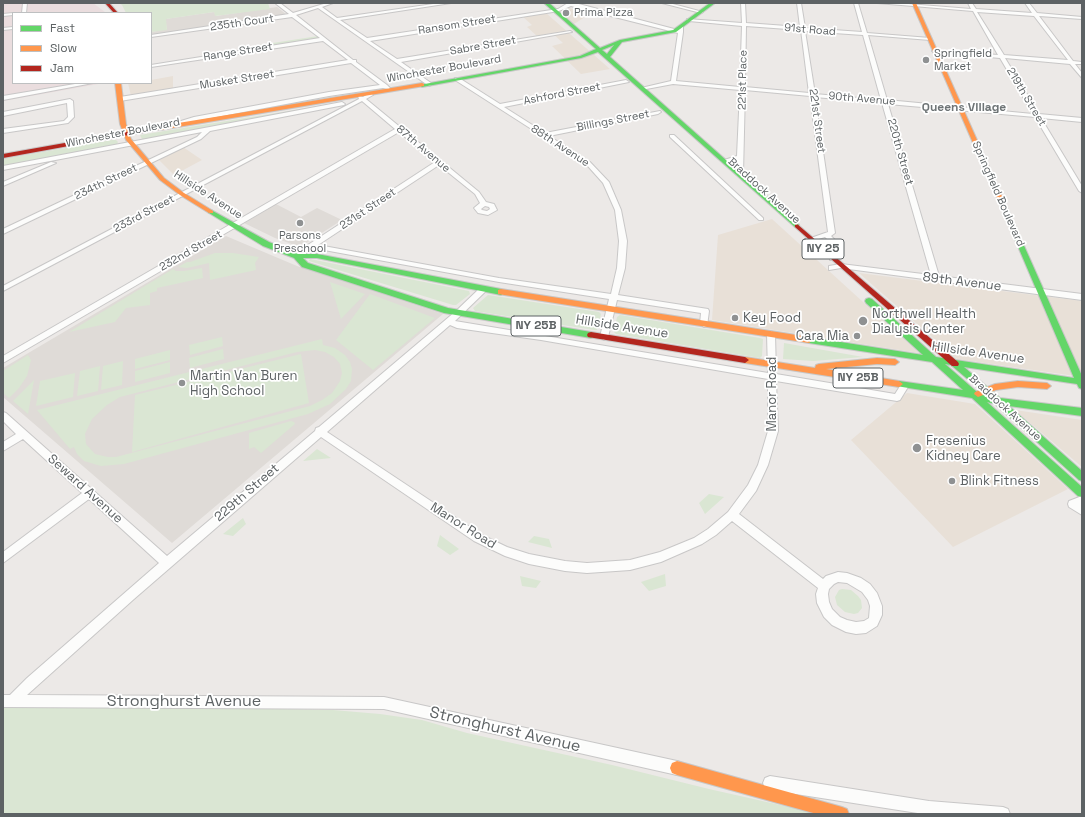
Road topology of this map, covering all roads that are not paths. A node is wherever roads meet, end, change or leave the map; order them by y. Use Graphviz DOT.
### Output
graph roads {
  1 [pos="107,3"];
  2 [pos="277,3"];
  3 [pos="331,3"];
  4 [pos="335,3"];
  5 [pos="450,3"];
  6 [pos="538,3"];
  7 [pos="664,3"];
  8 [pos="714,3"];
  9 [pos="743,3"];
  10 [pos="799,3"];
  11 [pos="856,3"];
  12 [pos="878,3"];
  13 [pos="970,3"];
  14 [pos="1027,3"];
  15 [pos="572,4"];
  16 [pos="914,4"];
  17 [pos="319,7"];
  18 [pos="336,8"];
  19 [pos="549,8"];
  20 [pos="974,10"];
  21 [pos="113,12"];
  22 [pos="701,12"];
  23 [pos="293,15"];
  24 [pos="1036,15"];
  25 [pos="337,17"];
  26 [pos="1082,18"];
  27 [pos="690,20"];
  28 [pos="744,25"];
  29 [pos="803,29"];
  30 [pos="679,30"];
  31 [pos="570,32"];
  32 [pos="865,34"];
  33 [pos="319,35"];
  34 [pos="152,36"];
  35 [pos="324,39"];
  36 [pos="930,39"];
  37 [pos="366,40"];
  38 [pos="620,41"];
  39 [pos="245,49"];
  40 [pos="596,51"];
  41 [pos="934,51"];
  42 [pos="1002,56"];
  43 [pos="193,57"];
  44 [pos="607,57"];
  45 [pos="152,60"];
  46 [pos="354,61"];
  47 [pos="397,61"];
  48 [pos="1072,62"];
  49 [pos="1082,63"];
  50 [pos="152,66"];
  51 [pos="1082,76"];
  52 [pos="457,79"];
  53 [pos="626,82"];
  54 [pos="673,82"];
  55 [pos="84,84"];
  56 [pos="118,84"];
  57 [pos="429,84"];
  58 [pos="388,88"];
  59 [pos="742,88"];
  60 [pos="643,89"];
  61 [pos="813,95"];
  62 [pos="364,97"];
  63 [pos="3,98"];
  64 [pos="120,99"];
  65 [pos="886,102"];
  66 [pos="342,104"];
  67 [pos="499,106"];
  68 [pos="960,108"];
  69 [pos="658,112"];
  70 [pos="3,114"];
  71 [pos="1037,116"];
  72 [pos="1082,120"];
  73 [pos="167,127"];
  74 [pos="399,129"];
  75 [pos="208,130"];
  76 [pos="3,131"];
  77 [pos="692,131"];
  78 [pos="126,134"];
  79 [pos="544,135"];
  80 [pos="677,135"];
  81 [pos="132,144"];
  82 [pos="3,156"];
  83 [pos="69,156"];
  84 [pos="740,157"];
  85 [pos="724,161"];
  86 [pos="439,162"];
  87 [pos="147,163"];
  88 [pos="26,164"];
  89 [pos="3,168"];
  90 [pos="740,174"];
  91 [pos="24,175"];
  92 [pos="3,184"];
  93 [pos="1082,191"];
  94 [pos="182,194"];
  95 [pos="484,204"];
  96 [pos="761,219"];
  97 [pos="232,226"];
  98 [pos="3,232"];
  99 [pos="826,235"];
  100 [pos="812,239"];
  101 [pos="312,246"];
  102 [pos="297,256"];
  103 [pos="833,258"];
  104 [pos="837,267"];
  105 [pos="936,279"];
  106 [pos="3,288"];
  107 [pos="484,289"];
  108 [pos="1042,292"];
  109 [pos="614,296"];
  110 [pos="1082,297"];
  111 [pos="611,309"];
  112 [pos="459,313"];
  113 [pos="448,321"];
  114 [pos="704,324"];
  115 [pos="771,334"];
  116 [pos="604,337"];
  117 [pos="3,360"];
  118 [pos="933,360"];
  119 [pos="956,363"];
  120 [pos="772,365"];
  121 [pos="794,369"];
  122 [pos="944,369"];
  123 [pos="772,376"];
  124 [pos="1081,385"];
  125 [pos="905,386"];
  126 [pos="986,390"];
  127 [pos="974,395"];
  128 [pos="998,401"];
  129 [pos="1082,412"];
  130 [pos="3,416"];
  131 [pos="319,431"];
  132 [pos="23,434"];
  133 [pos="3,447"];
  134 [pos="1082,476"];
  135 [pos="90,493"];
  136 [pos="1082,493"];
  137 [pos="1078,502"];
  138 [pos="1082,511"];
  139 [pos="732,515"];
  140 [pos="3,558"];
  141 [pos="167,562"];
  142 [pos="824,586"];
  143 [pos="8,701"];
  144 [pos="677,768"];
  145 [pos="842,814"];
  146 [pos="1003,814"];
  1 -- 21 [label="main road"];
  2 -- 23 [label="street"];
  3 -- 17 [label="street, 235th Court"];
  4 -- 18 [label="street"];
  5 -- 25 [label="street"];
  6 -- 19 [label="main road, Braddock Avenue / NY 25"];
  7 -- 22 [label="street"];
  8 -- 22 [label="main road, Winchester Boulevard"];
  9 -- 28 [label="street, 221st Place"];
  10 -- 29 [label="street, 221st Street"];
  11 -- 32 [label="street, 220th Street"];
  12 -- 16 [label="street"];
  13 -- 20 [label="street, 219th Street"];
  14 -- 24 [label="street"];
  15 -- 19 [label="street, Ransom Street"];
  15 -- 30 [label="street"];
  16 -- 20 [label="street"];
  16 -- 36 [label="main road, Springfield Boulevard"];
  17 -- 23 [label="street, 235th Court"];
  17 -- 25 [label="street"];
  19 -- 31 [label="main road, Braddock Avenue / NY 25"];
  19 -- 37 [label="street, Ransom Street"];
  19 -- 40 [label="main road, Braddock Avenue / NY 25"];
  20 -- 24 [label="street"];
  20 -- 42 [label="street, 219th Street"];
  22 -- 27 [label="main road, Winchester Boulevard"];
  23 -- 33 [label="street"];
  23 -- 34 [label="street, 235th Court"];
  24 -- 26 [label="street"];
  24 -- 48 [label="street"];
  25 -- 37 [label="street"];
  27 -- 28 [label="street, 91st Road"];
  27 -- 30 [label="main road, Winchester Boulevard"];
  28 -- 29 [label="street, 91st Road"];
  28 -- 59 [label="street, 221st Place"];
  29 -- 32 [label="street, 91st Road"];
  29 -- 61 [label="street, 221st Street"];
  30 -- 38 [label="main road, Winchester Boulevard"];
  30 -- 54 [label="street"];
  31 -- 40 [label="main road, Braddock Avenue / NY 25"];
  31 -- 47 [label="street, Sabre Street"];
  32 -- 36 [label="street, 91st Road"];
  32 -- 65 [label="street, 220th Street"];
  33 -- 35 [label="street"];
  33 -- 39 [label="street, Range Street"];
  35 -- 39 [label="street, Range Street"];
  35 -- 46 [label="street"];
  36 -- 41 [label="main road, Springfield Boulevard"];
  37 -- 47 [label="street"];
  38 -- 40 [label="main road, Winchester Boulevard"];
  38 -- 44 [label="main road"];
  39 -- 43 [label="street, Range Street"];
  40 -- 44 [label="main road, Braddock Avenue / NY 25"];
  40 -- 52 [label="main road, Winchester Boulevard"];
  40 -- 53 [label="main road, Braddock Avenue / NY 25"];
  41 -- 42 [label="street"];
  41 -- 68 [label="main road, Springfield Boulevard"];
  42 -- 48 [label="street"];
  42 -- 71 [label="street, 219th Street"];
  43 -- 45 [label="street, Range Street"];
  43 -- 50 [label="street, Range Street"];
  44 -- 60 [label="main road, Braddock Avenue / NY 25"];
  46 -- 58 [label="street"];
  46 -- 64 [label="street, Musket Street"];
  47 -- 57 [label="street"];
  48 -- 49 [label="street"];
  48 -- 51 [label="street"];
  52 -- 57 [label="main road, Winchester Boulevard"];
  52 -- 67 [label="street, 88th Avenue"];
  53 -- 67 [label="street, Ashford Street"];
  53 -- 69 [label="main road, Braddock Avenue / NY 25"];
  54 -- 59 [label="street, 90th Avenue"];
  54 -- 60 [label="street, 90th Avenue"];
  55 -- 63 [label="street"];
  56 -- 64 [label="main road, Hillside Avenue / NY 25B"];
  57 -- 58 [label="main road, Winchester Boulevard"];
  58 -- 62 [label="main road, Winchester Boulevard"];
  58 -- 73 [label="street, Winchester Boulevard"];
  59 -- 61 [label="street, 90th Avenue"];
  59 -- 84 [label="street, 221st Place"];
  60 -- 77 [label="main road, Braddock Avenue / NY 25"];
  61 -- 65 [label="street, 90th Avenue"];
  61 -- 99 [label="street, 221st Street"];
  62 -- 66 [label="main road, Winchester Boulevard"];
  62 -- 74 [label="street, 87th Avenue"];
  64 -- 78 [label="main road, Hillside Avenue / NY 25B"];
  65 -- 68 [label="street, 90th Avenue"];
  65 -- 105 [label="street, 220th Street"];
  66 -- 73 [label="main road, Winchester Boulevard"];
  66 -- 75 [label="street, Winchester Boulevard"];
  66 -- 94 [label="street, 233rd Street"];
  67 -- 79 [label="street, 88th Avenue"];
  68 -- 71 [label="street, 90th Avenue"];
  68 -- 108 [label="main road, Springfield Boulevard"];
  69 -- 79 [label="street, Billings Street"];
  69 -- 80 [label="main road, Braddock Avenue / NY 25"];
  70 -- 76 [label="street"];
  71 -- 72 [label="street, 90th Avenue"];
  71 -- 93 [label="street, 219th Street"];
  73 -- 78 [label="main road, Winchester Boulevard"];
  74 -- 86 [label="street, 87th Avenue"];
  74 -- 97 [label="street, 232nd Street"];
  75 -- 81 [label="street, Winchester Boulevard"];
  75 -- 87 [label="street, 234th Street"];
  77 -- 80 [label="main road"];
  77 -- 85 [label="main road, Braddock Avenue / NY 25"];
  78 -- 81 [label="main road, Hillside Avenue / NY 25B"];
  78 -- 82 [label="main road, Winchester Boulevard"];
  79 -- 109 [label="street, 88th Avenue"];
  80 -- 96 [label="street, Braddock Avenue"];
  80 -- 104 [label="main road, Braddock Avenue / NY 25"];
  81 -- 83 [label="street, Winchester Boulevard"];
  81 -- 87 [label="main road, Hillside Avenue / NY 25B"];
  83 -- 88 [label="street, Winchester Boulevard"];
  83 -- 91 [label="street"];
  84 -- 85 [label="street"];
  84 -- 90 [label="street, 221st Place"];
  85 -- 90 [label="main road, Braddock Avenue / NY 25"];
  86 -- 95 [label="street, 87th Avenue"];
  86 -- 101 [label="street, 231st Street"];
  87 -- 94 [label="main road, Hillside Avenue / NY 25B"];
  87 -- 98 [label="street, 234th Street"];
  88 -- 89 [label="street, Winchester Boulevard"];
  88 -- 91 [label="street"];
  90 -- 100 [label="main road, Braddock Avenue / NY 25"];
  91 -- 92 [label="street"];
  94 -- 97 [label="main road, Hillside Avenue / NY 25B"];
  94 -- 106 [label="street, 233rd Street"];
  97 -- 102 [label="main road, Hillside Avenue / NY 25B"];
  97 -- 117 [label="street, 232nd Street"];
  99 -- 100 [label="street"];
  99 -- 103 [label="street"];
  100 -- 103 [label="main road, Braddock Avenue / NY 25"];
  101 -- 102 [label="street, 231st Street"];
  101 -- 109 [label="street"];
  102 -- 107 [label="main road, Hillside Avenue / NY 25B"];
  102 -- 112 [label="main road, Hillside Avenue / NY 25B"];
  103 -- 104 [label="main road, Braddock Avenue / NY 25"];
  104 -- 105 [label="street, 89th Avenue"];
  104 -- 118 [label="main road, Braddock Avenue / NY 25"];
  104 -- 119 [label="main road, Braddock Avenue / NY 25"];
  105 -- 108 [label="street, 89th Avenue"];
  107 -- 111 [label="main road, Hillside Avenue / NY 25B"];
  107 -- 112 [label="street, 229th Street"];
  108 -- 110 [label="street, 89th Avenue"];
  108 -- 124 [label="main road, Springfield Boulevard"];
  109 -- 111 [label="street, 88th Avenue"];
  109 -- 114 [label="street"];
  111 -- 114 [label="main road, Hillside Avenue / NY 25B"];
  111 -- 116 [label="street, 88th Avenue"];
  112 -- 113 [label="street, 229th Street"];
  112 -- 116 [label="main road, Hillside Avenue / NY 25B"];
  113 -- 123 [label="street, Hillside Avenue"];
  113 -- 131 [label="street, 229th Street"];
  114 -- 115 [label="main road, Hillside Avenue / NY 25B"];
  115 -- 118 [label="main road, Hillside Avenue / NY 25B"];
  115 -- 120 [label="street, Manor Road"];
  116 -- 120 [label="main road, Hillside Avenue / NY 25B"];
  118 -- 119 [label="main road, Hillside Avenue / NY 25B"];
  118 -- 122 [label="main road, Braddock Avenue / NY 25"];
  119 -- 122 [label="main road"];
  119 -- 124 [label="main road, Hillside Avenue"];
  119 -- 126 [label="main road, Braddock Avenue"];
  120 -- 121 [label="main road, Hillside Avenue / NY 25B"];
  120 -- 123 [label="street, Manor Road"];
  121 -- 122 [label="main road"];
  121 -- 125 [label="main road, Hillside Avenue / NY 25B"];
  122 -- 127 [label="main road, Braddock Avenue / NY 25"];
  123 -- 125 [label="street, Hillside Avenue"];
  123 -- 139 [label="street, Manor Road"];
  124 -- 126 [label="main road"];
  125 -- 127 [label="main road, Hillside Avenue / NY 25B"];
  126 -- 127 [label="main road"];
  126 -- 128 [label="main road, Braddock Avenue"];
  127 -- 128 [label="main road, Hillside Avenue / NY 25"];
  127 -- 136 [label="main road, Braddock Avenue"];
  128 -- 129 [label="main road, Hillside Avenue / NY 25"];
  128 -- 134 [label="main road, Braddock Avenue"];
  130 -- 132 [label="street, Seward Avenue"];
  131 -- 139 [label="street, Manor Road"];
  131 -- 141 [label="street, 229th Street"];
  132 -- 133 [label="street"];
  132 -- 135 [label="street, Seward Avenue"];
  135 -- 140 [label="street"];
  135 -- 141 [label="street, Seward Avenue"];
  137 -- 138 [label="street"];
  139 -- 142 [label="street"];
  141 -- 143 [label="street, 229th Street"];
  142 -- 142 [label="street"];
  143 -- 144 [label="street, Stronghurst Avenue"];
  144 -- 145 [label="main road"];
  144 -- 146 [label="street, Stronghurst Avenue"];
}
